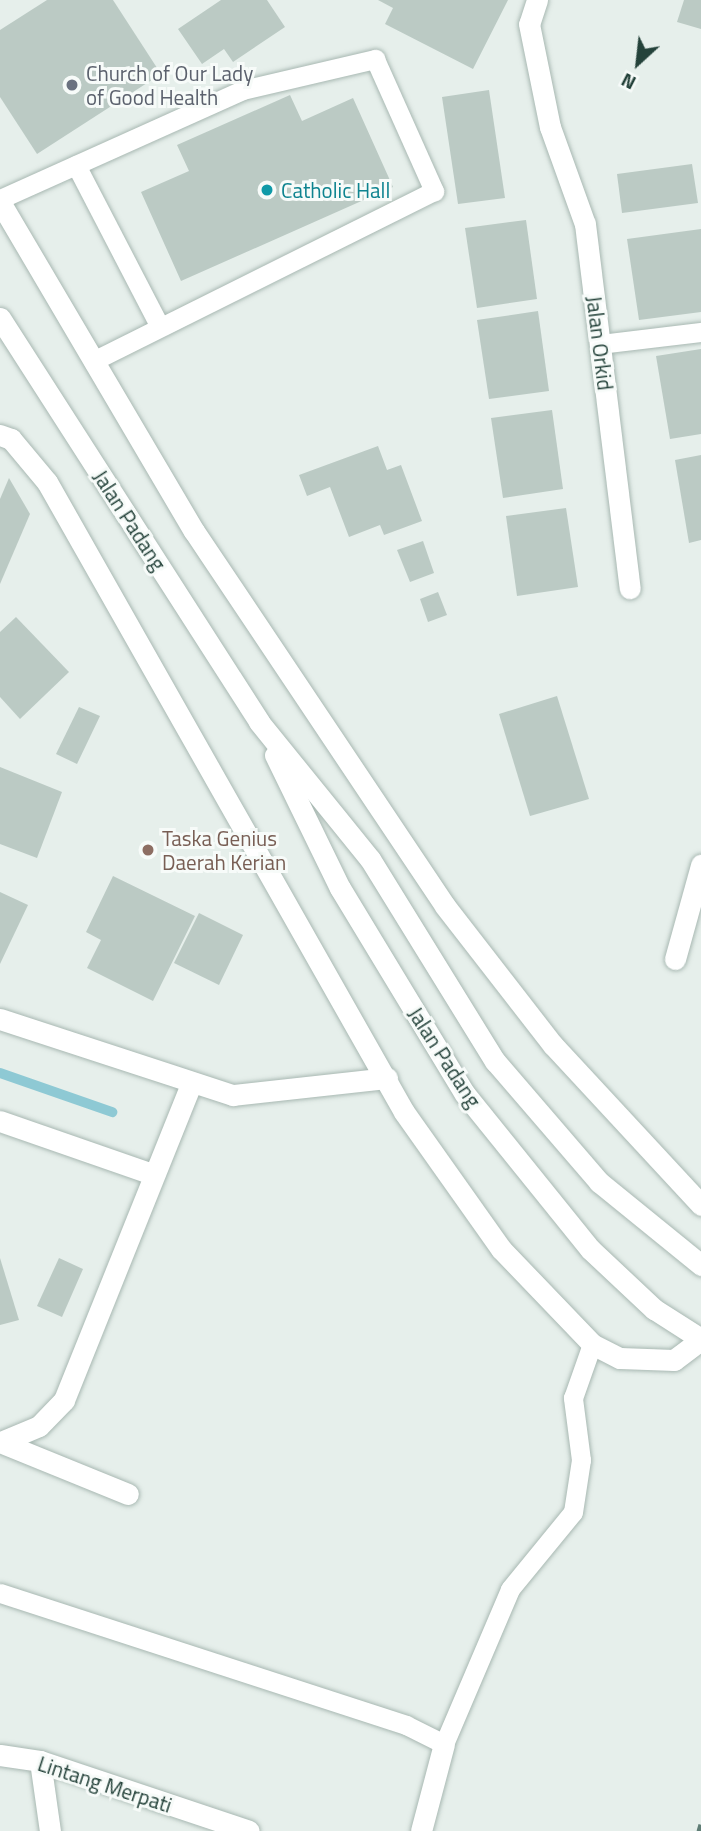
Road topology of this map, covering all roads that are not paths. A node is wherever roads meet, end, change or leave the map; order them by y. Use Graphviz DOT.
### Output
graph roads {
  1 [pos="537,0"];
  2 [pos="76,165"];
  3 [pos="0,201"];
  4 [pos="0,318"];
  5 [pos="159,325"];
  6 [pos="701,332"];
  7 [pos="600,344"];
  8 [pos="93,361"];
  9 [pos="6,437"];
  10 [pos="630,589"];
  11 [pos="259,722"];
  12 [pos="700,872"];
  13 [pos="675,959"];
  14 [pos="0,1019"];
  15 [pos="387,1078"];
  16 [pos="191,1084"];
  17 [pos="0,1121"];
  18 [pos="152,1174"];
  19 [pos="701,1205"];
  20 [pos="701,1265"];
  21 [pos="701,1340"];
  22 [pos="592,1344"];
  23 [pos="0,1442"];
  24 [pos="128,1494"];
  25 [pos="0,1593"];
  26 [pos="444,1744"];
  27 [pos="0,1755"];
  28 [pos="40,1761"];
  29 [pos="50,1831"];
  30 [pos="249,1831"];
  31 [pos="421,1831"];
  1 -- 7 [label="street, Jalan Orkid"];
  2 -- 3 [label="lane"];
  2 -- 5 [label="lane"];
  2 -- 5 [label="lane"];
  3 -- 8 [label="street"];
  4 -- 11 [label="street, Jalan Padang"];
  5 -- 8 [label="lane"];
  6 -- 7 [label="lane"];
  7 -- 10 [label="street, Jalan Orkid"];
  8 -- 19 [label="street"];
  9 -- 15 [label="street"];
  11 -- 20 [label="street, Jalan Padang"];
  11 -- 21 [label="street, Jalan Padang"];
  12 -- 13 [label="street"];
  14 -- 16 [label="street"];
  15 -- 16 [label="street"];
  15 -- 22 [label="street"];
  16 -- 18 [label="street"];
  17 -- 18 [label="street"];
  18 -- 23 [label="street"];
  21 -- 22 [label="street"];
  22 -- 26 [label="lane"];
  23 -- 24 [label="street"];
  25 -- 26 [label="lane"];
  26 -- 31 [label="street"];
  27 -- 28 [label="street, Lintang Merpati"];
  28 -- 29 [label="street"];
  28 -- 30 [label="street, Lintang Merpati"];
}
